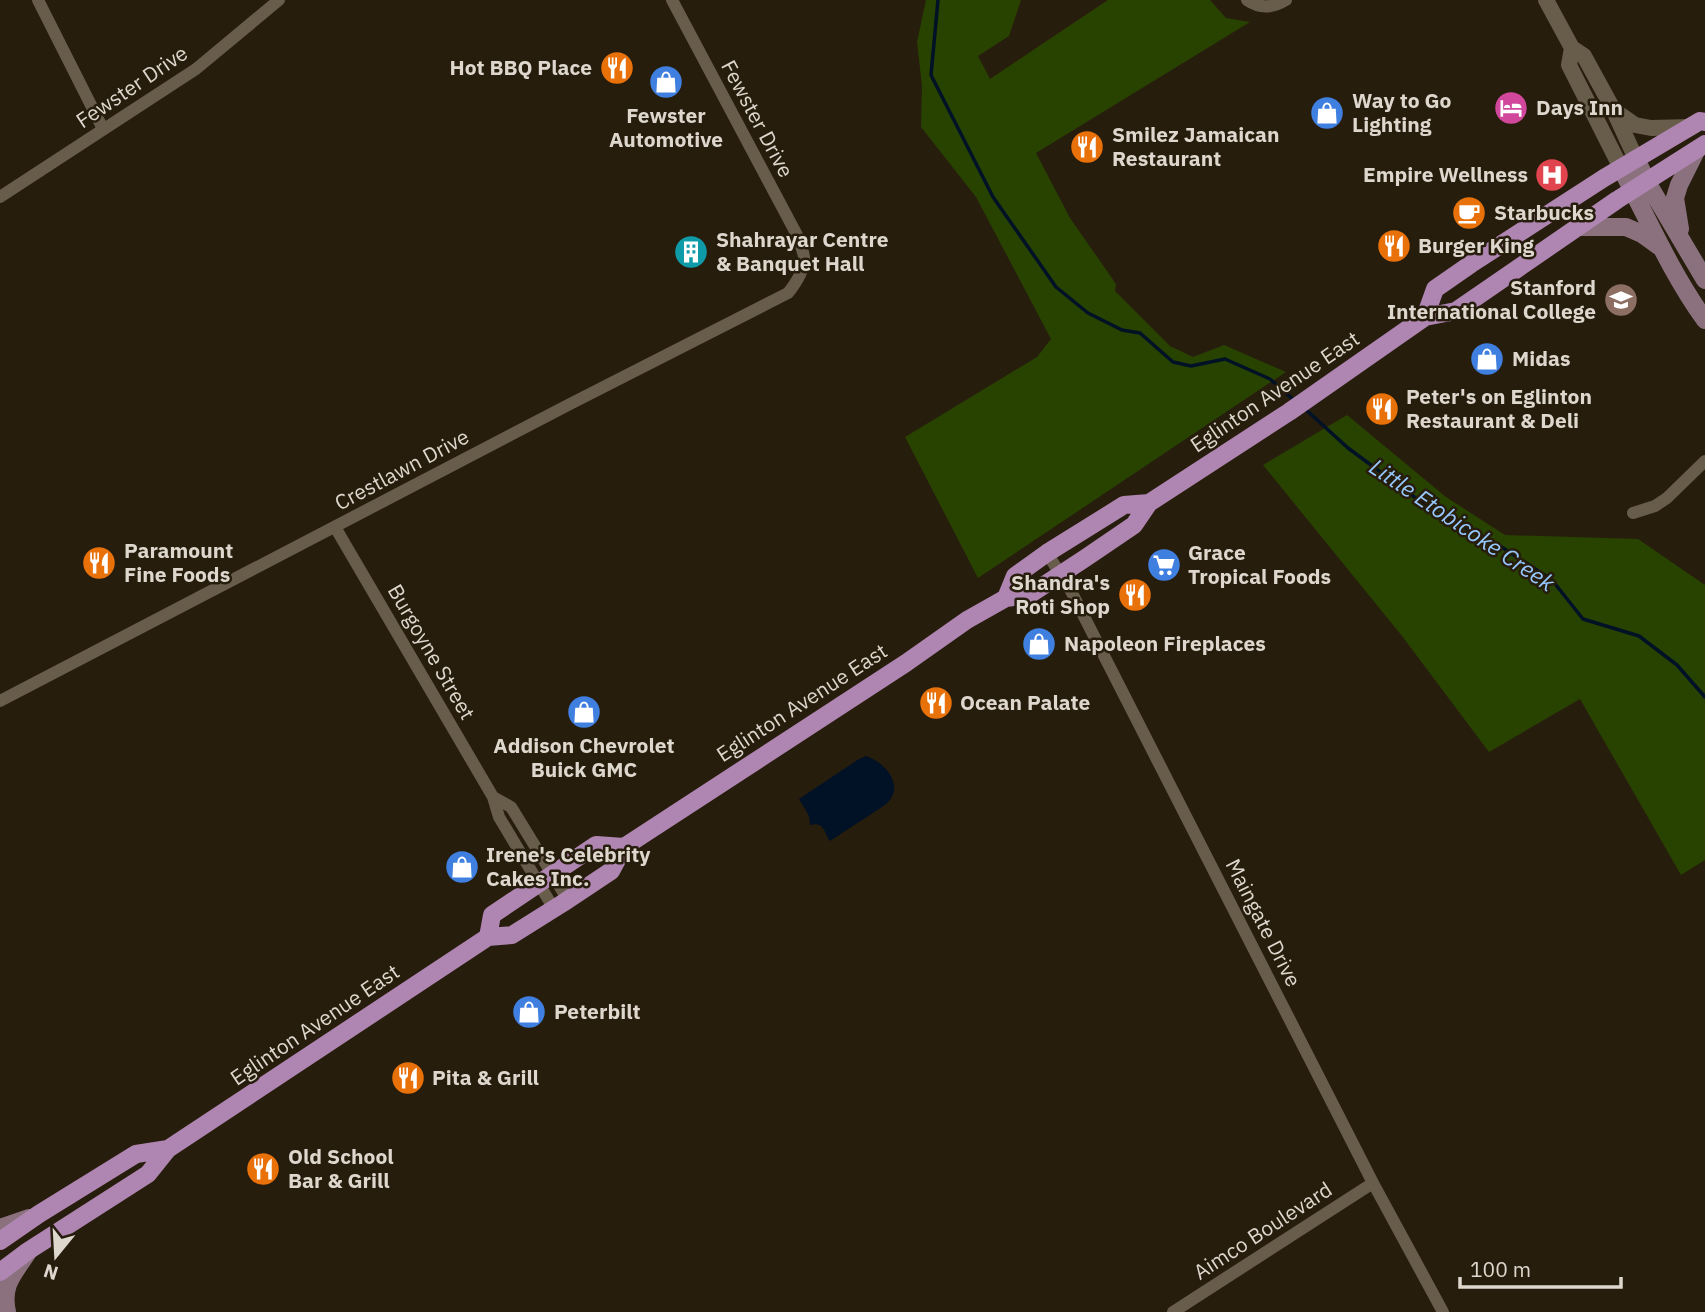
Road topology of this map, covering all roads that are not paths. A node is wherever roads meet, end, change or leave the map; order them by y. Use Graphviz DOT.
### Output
graph roads {
  1 [pos="38,0"];
  2 [pos="279,0"];
  3 [pos="672,0"];
  4 [pos="1247,0"];
  5 [pos="1286,0"];
  6 [pos="1546,0"];
  7 [pos="1572,48"];
  8 [pos="1613,109"];
  9 [pos="1698,124"];
  10 [pos="103,129"];
  11 [pos="1700,148"];
  12 [pos="1629,163"];
  13 [pos="1640,186"];
  14 [pos="0,197"];
  15 [pos="1578,227"];
  16 [pos="1682,243"];
  17 [pos="1662,248"];
  18 [pos="804,257"];
  19 [pos="1705,281"];
  20 [pos="1425,317"];
  21 [pos="1705,320"];
  22 [pos="1705,461"];
  23 [pos="1149,503"];
  24 [pos="1633,513"];
  25 [pos="335,527"];
  26 [pos="1047,553"];
  27 [pos="1060,574"];
  28 [pos="1006,598"];
  29 [pos="0,701"];
  30 [pos="624,847"];
  31 [pos="545,879"];
  32 [pos="561,904"];
  33 [pos="488,937"];
  34 [pos="167,1149"];
  35 [pos="1373,1183"];
  36 [pos="39,1214"];
  37 [pos="0,1228"];
  38 [pos="0,1241"];
  39 [pos="29,1251"];
  40 [pos="0,1272"];
  41 [pos="6,1312"];
  42 [pos="1173,1312"];
  43 [pos="1443,1312"];
  1 -- 10 [label="street"];
  2 -- 10 [label="street, Fewster Drive"];
  3 -- 18 [label="street, Fewster Drive"];
  4 -- 5 [label="street"];
  6 -- 7 [label="street"];
  7 -- 8 [label="street"];
  7 -- 12 [label="street"];
  8 -- 9 [label="street"];
  8 -- 12 [label="street"];
  9 -- 12 [label="main road"];
  10 -- 14 [label="street, Fewster Drive"];
  11 -- 13 [label="main road, Eglinton Avenue East"];
  11 -- 16 [label="main road"];
  12 -- 13 [label="main road"];
  12 -- 20 [label="main road"];
  13 -- 15 [label="main road, Eglinton Avenue East"];
  13 -- 16 [label="main road"];
  13 -- 17 [label="main road"];
  15 -- 17 [label="main road"];
  15 -- 20 [label="main road, Eglinton Avenue East"];
  16 -- 19 [label="main road"];
  17 -- 21 [label="main road"];
  18 -- 25 [label="street, Crestlawn Drive"];
  20 -- 23 [label="main road, Eglinton Avenue East"];
  22 -- 24 [label="street"];
  23 -- 26 [label="main road, Eglinton Avenue East"];
  23 -- 27 [label="main road, Eglinton Avenue East"];
  25 -- 29 [label="street, Crestlawn Drive"];
  25 -- 31 [label="street, Burgoyne Street"];
  26 -- 27 [label="street, Maingate Drive"];
  26 -- 28 [label="main road, Eglinton Avenue East"];
  27 -- 28 [label="main road, Eglinton Avenue East"];
  27 -- 35 [label="street, Maingate Drive"];
  28 -- 30 [label="main road, Eglinton Avenue East"];
  30 -- 31 [label="main road"];
  30 -- 32 [label="main road, Eglinton Avenue East"];
  31 -- 32 [label="street, Burgoyne Street"];
  31 -- 33 [label="main road"];
  32 -- 33 [label="main road, Eglinton Avenue East"];
  33 -- 34 [label="main road, Eglinton Avenue East"];
  34 -- 36 [label="main road, Eglinton Avenue East"];
  34 -- 39 [label="main road, Eglinton Avenue East"];
  35 -- 42 [label="street, Aimco Boulevard"];
  35 -- 43 [label="street, Maingate Drive"];
  36 -- 37 [label="main road"];
  36 -- 38 [label="main road, Eglinton Avenue East"];
  39 -- 40 [label="main road, Eglinton Avenue East"];
  39 -- 41 [label="main road"];
}
